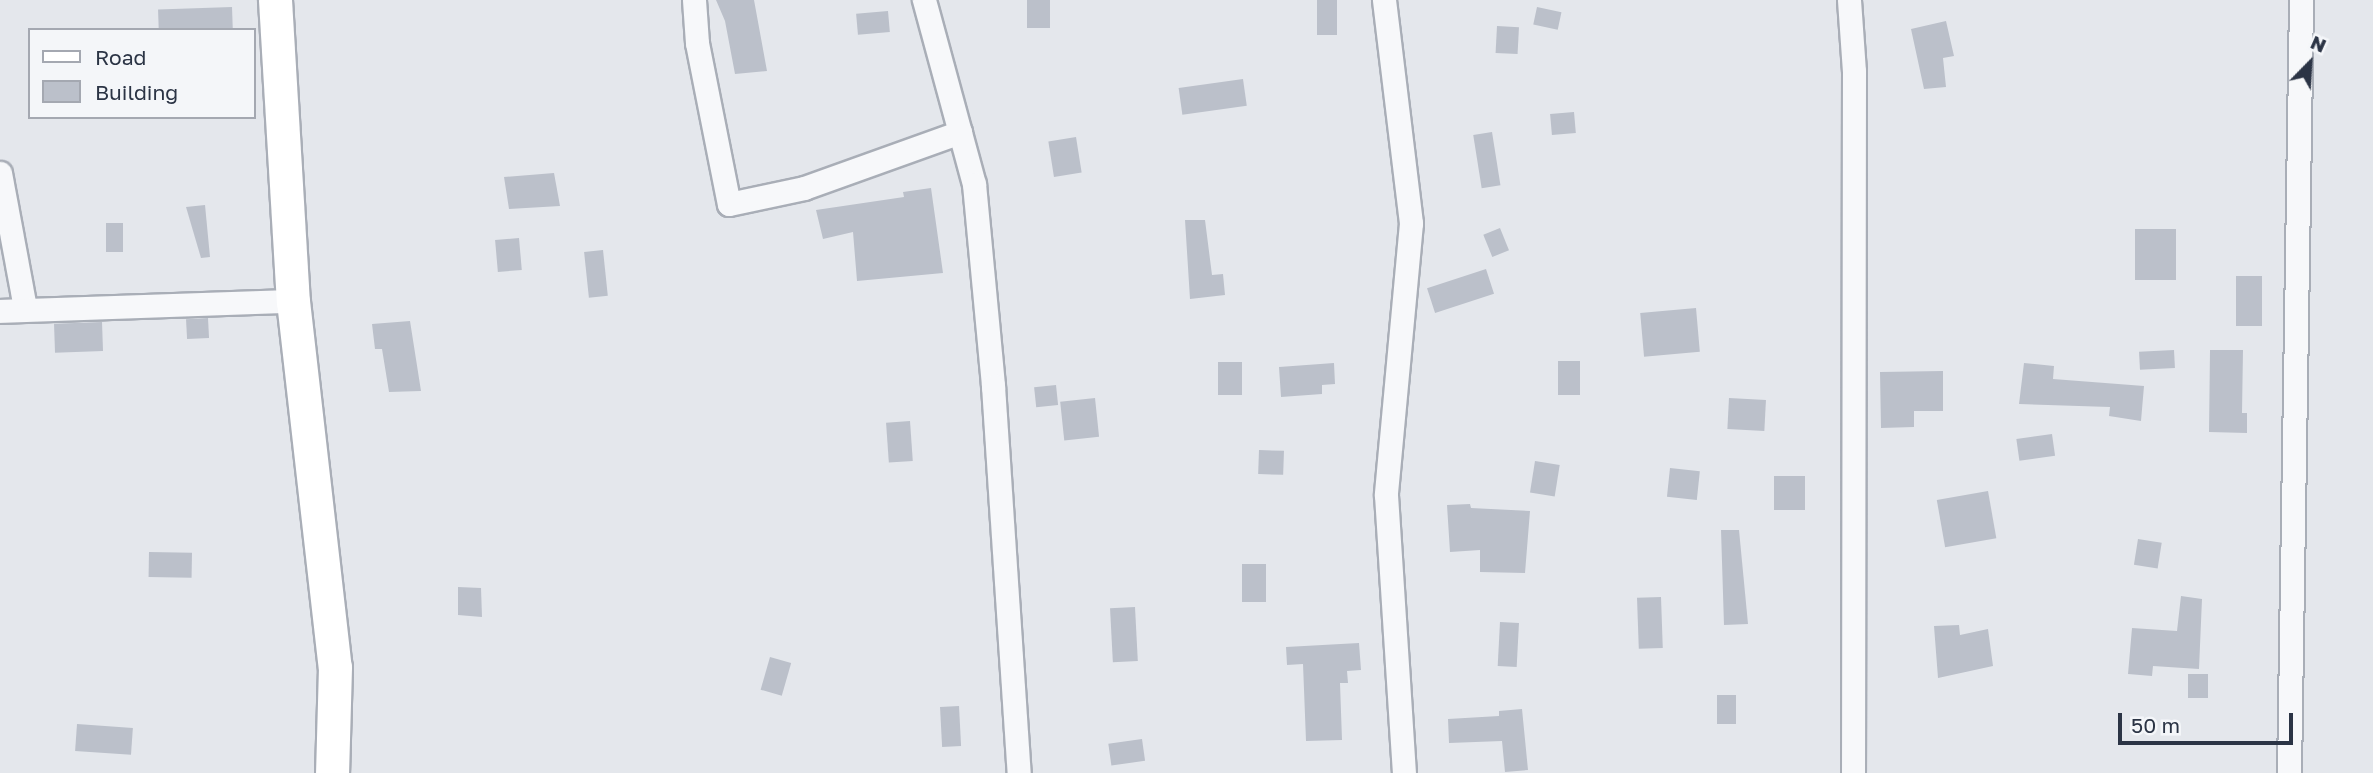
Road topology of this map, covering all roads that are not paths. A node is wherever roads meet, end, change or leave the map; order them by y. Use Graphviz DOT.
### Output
graph roads {
  1 [pos="275,0"];
  2 [pos="694,0"];
  3 [pos="924,0"];
  4 [pos="1384,0"];
  5 [pos="1849,0"];
  6 [pos="2301,0"];
  7 [pos="960,132"];
  8 [pos="0,173"];
  9 [pos="293,301"];
  10 [pos="25,308"];
  11 [pos="0,311"];
  12 [pos="332,773"];
  13 [pos="1019,773"];
  14 [pos="1404,773"];
  15 [pos="1853,773"];
  16 [pos="2289,773"];
  1 -- 9 [label="street"];
  2 -- 7 [label="street"];
  3 -- 7 [label="street"];
  4 -- 14 [label="street"];
  5 -- 15 [label="street"];
  6 -- 16 [label="street"];
  7 -- 13 [label="street"];
  8 -- 10 [label="street"];
  9 -- 10 [label="street"];
  9 -- 12 [label="street"];
  10 -- 11 [label="street"];
}
